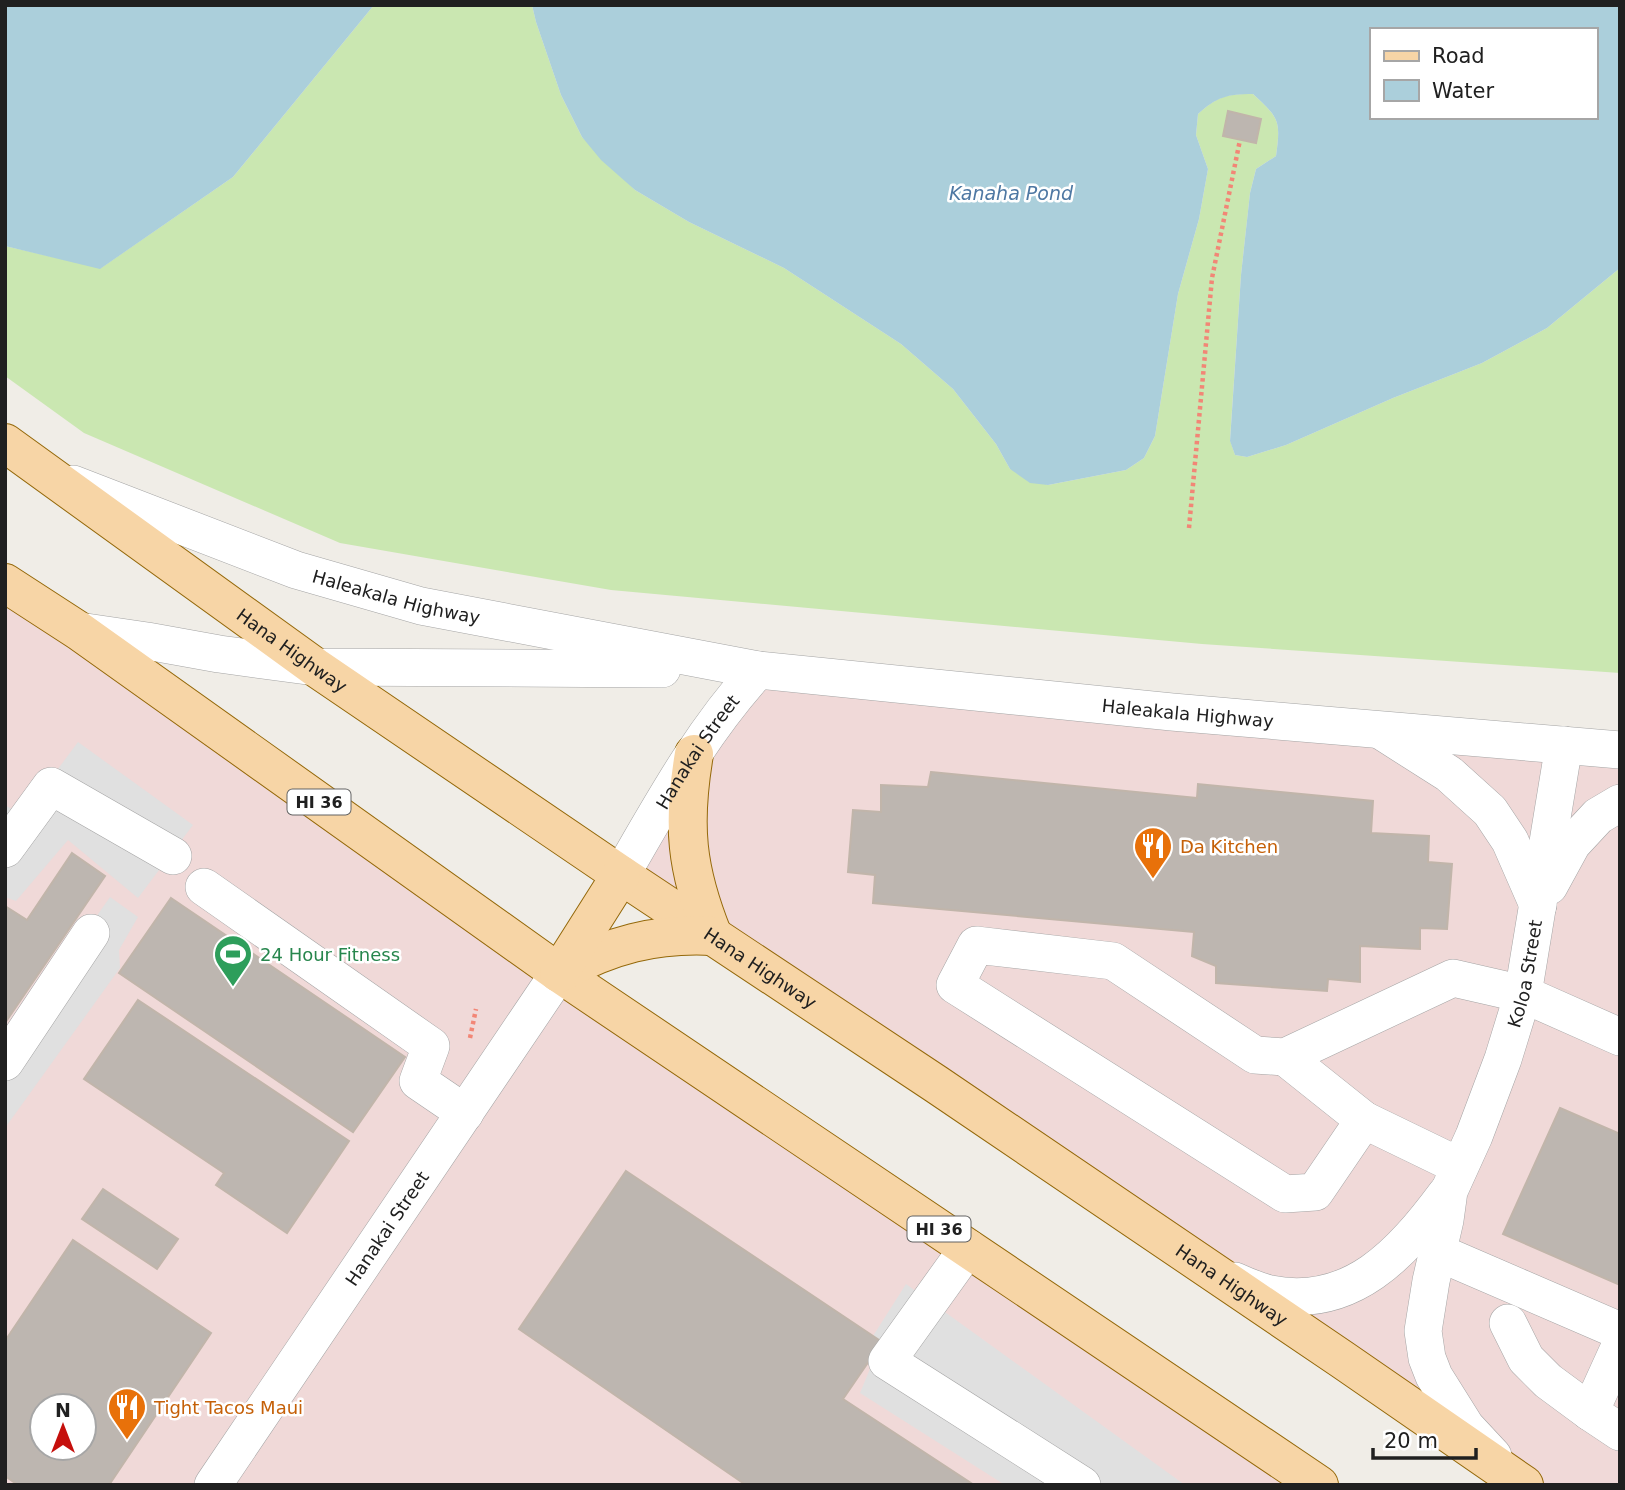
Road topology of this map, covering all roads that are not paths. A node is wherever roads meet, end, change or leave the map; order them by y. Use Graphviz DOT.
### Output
graph roads {
  1 [pos="5,443"];
  2 [pos="48,474"];
  3 [pos="12,592"];
  4 [pos="79,631"];
  5 [pos="315,667"];
  6 [pos="758,670"];
  7 [pos="1379,729"];
  8 [pos="1564,745"];
  9 [pos="1620,750"];
  10 [pos="694,754"];
  11 [pos="1620,803"];
  12 [pos="5,849"];
  13 [pos="173,856"];
  14 [pos="621,875"];
  15 [pos="204,887"];
  16 [pos="1538,905"];
  17 [pos="91,933"];
  18 [pos="713,936"];
  19 [pos="559,973"];
  20 [pos="1523,994"];
  21 [pos="1620,1037"];
  22 [pos="1285,1057"];
  23 [pos="5,1062"];
  24 [pos="465,1113"];
  25 [pos="1364,1120"];
  26 [pos="1454,1179"];
  27 [pos="968,1248"];
  28 [pos="1437,1252"];
  29 [pos="1217,1275"];
  30 [pos="1508,1323"];
  31 [pos="1620,1331"];
  32 [pos="1620,1346"];
  33 [pos="1605,1422"];
  34 [pos="1518,1480"];
  35 [pos="213,1485"];
  36 [pos="1082,1485"];
  37 [pos="1319,1485"];
  1 -- 2 [label="main road, Hana Highway"];
  2 -- 5 [label="main road, Hana Highway"];
  2 -- 6 [label="street, Haleakala Highway"];
  3 -- 4 [label="main road, HI 36"];
  4 -- 5 [label="street, Haleakala Highway"];
  4 -- 19 [label="main road, HI 36"];
  5 -- 6 [label="street, Haleakala Highway"];
  5 -- 14 [label="main road, Hana Highway"];
  6 -- 7 [label="street, Haleakala Highway"];
  6 -- 10 [label="street, Hanakai Street"];
  7 -- 8 [label="street, Haleakala Highway"];
  7 -- 16 [label="street"];
  8 -- 9 [label="street, Haleakala Highway"];
  8 -- 16 [label="street, Koloa Street"];
  10 -- 14 [label="street, Hanakai Street"];
  10 -- 18 [label="main road"];
  11 -- 16 [label="street"];
  12 -- 13 [label="street"];
  14 -- 18 [label="main road, Hana Highway"];
  14 -- 19 [label="main road"];
  15 -- 24 [label="street"];
  16 -- 20 [label="street, Koloa Street"];
  17 -- 23 [label="street"];
  18 -- 19 [label="main road"];
  18 -- 29 [label="main road, Hana Highway"];
  19 -- 24 [label="street, Hanakai Street"];
  19 -- 27 [label="main road, HI 36"];
  20 -- 21 [label="street"];
  20 -- 22 [label="street"];
  20 -- 26 [label="street, Koloa Street"];
  22 -- 25 [label="street"];
  22 -- 25 [label="street"];
  24 -- 35 [label="street, Hanakai Street"];
  25 -- 26 [label="street"];
  26 -- 28 [label="street, Koloa Street"];
  26 -- 29 [label="street, Koloa Street"];
  27 -- 36 [label="street"];
  27 -- 37 [label="main road, HI 36"];
  28 -- 31 [label="street"];
  28 -- 34 [label="street, Koloa Street"];
  29 -- 34 [label="main road, Hana Highway"];
  30 -- 33 [label="street"];
  32 -- 33 [label="street"];
}
